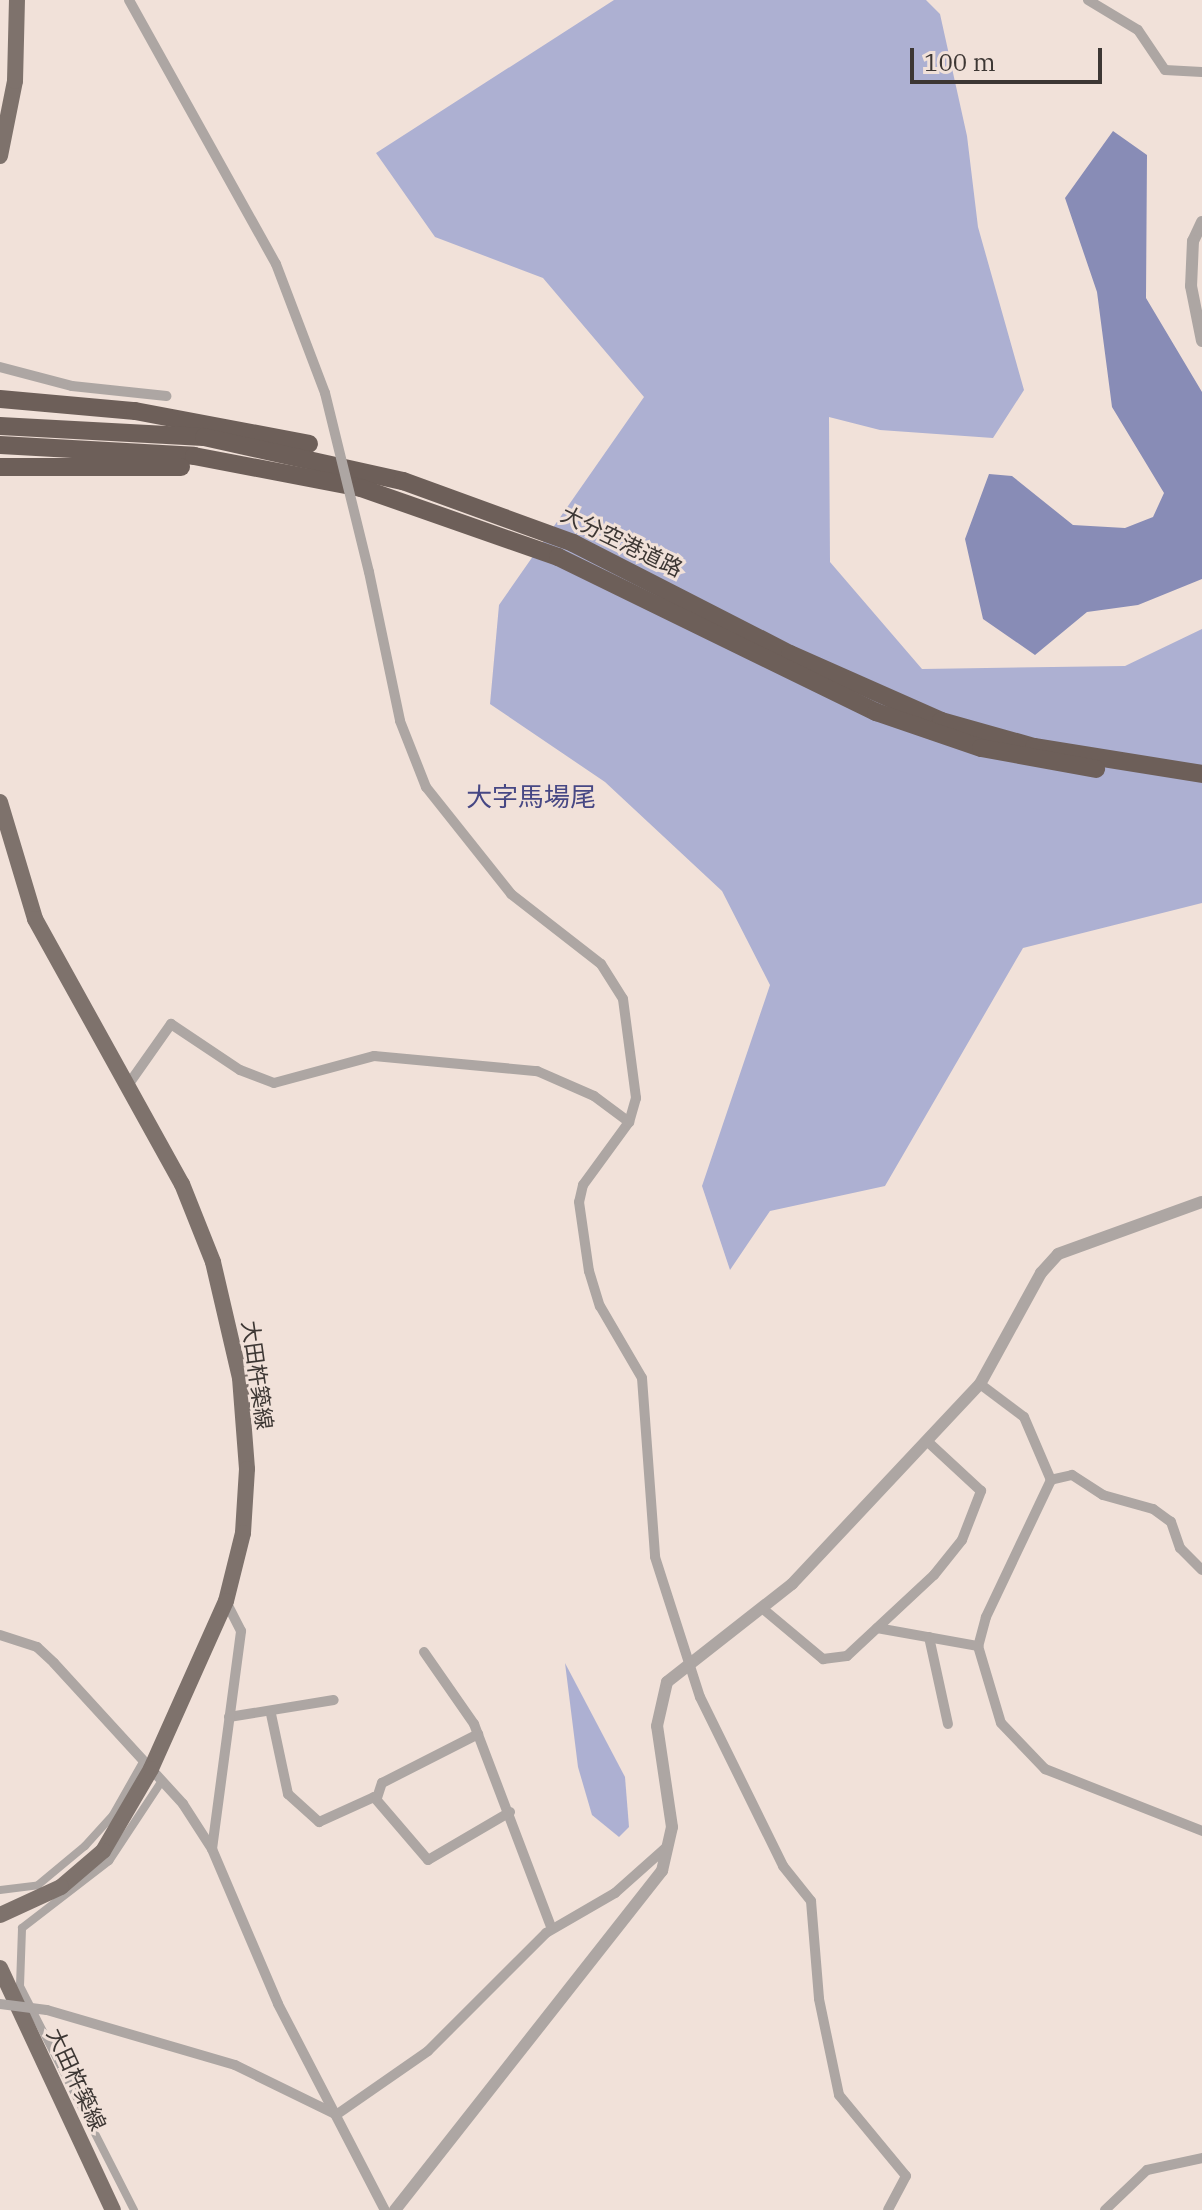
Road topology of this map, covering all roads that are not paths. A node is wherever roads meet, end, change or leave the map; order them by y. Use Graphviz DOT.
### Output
graph roads {
  1 [pos="17,0"];
  2 [pos="129,0"];
  3 [pos="1088,0"];
  4 [pos="1202,72"];
  5 [pos="0,156"];
  6 [pos="1202,222"];
  7 [pos="1202,341"];
  8 [pos="0,367"];
  9 [pos="166,396"];
  10 [pos="0,399"];
  11 [pos="0,426"];
  12 [pos="0,445"];
  13 [pos="2,467"];
  14 [pos="361,488"];
  15 [pos="529,524"];
  16 [pos="1202,777"];
  17 [pos="0,802"];
  18 [pos="128,1085"];
  19 [pos="629,1122"];
  20 [pos="1202,1202"];
  21 [pos="980,1384"];
  22 [pos="927,1441"];
  23 [pos="1051,1480"];
  24 [pos="1202,1570"];
  25 [pos="226,1601"];
  26 [pos="762,1608"];
  27 [pos="877,1628"];
  28 [pos="0,1635"];
  29 [pos="929,1637"];
  30 [pos="978,1646"];
  31 [pos="424,1652"];
  32 [pos="690,1657"];
  33 [pos="334,1700"];
  34 [pos="271,1714"];
  35 [pos="229,1717"];
  36 [pos="948,1724"];
  37 [pos="478,1734"];
  38 [pos="152,1771"];
  39 [pos="377,1798"];
  40 [pos="510,1812"];
  41 [pos="1202,1831"];
  42 [pos="668,1846"];
  43 [pos="212,1849"];
  44 [pos="0,1890"];
  45 [pos="0,1915"];
  46 [pos="552,1929"];
  47 [pos="0,1968"];
  48 [pos="0,2004"];
  49 [pos="336,2115"];
  50 [pos="1202,2158"];
  51 [pos="113,2210"];
  52 [pos="134,2210"];
  53 [pos="385,2210"];
  54 [pos="395,2210"];
  55 [pos="888,2210"];
  56 [pos="1105,2210"];
  1 -- 5 [label="main road"];
  2 -- 19 [label="street, bridge"];
  3 -- 4 [label="street"];
  6 -- 7 [label="street"];
  8 -- 9 [label="street"];
  10 -- 15 [label="highway"];
  11 -- 15 [label="highway, 大分空港道路"];
  12 -- 14 [label="highway, 大分空港道路"];
  13 -- 14 [label="highway"];
  14 -- 16 [label="highway, 大分空港道路"];
  15 -- 16 [label="highway, 大分空港道路"];
  17 -- 18 [label="main road, 大田杵築線"];
  18 -- 19 [label="street"];
  18 -- 25 [label="main road, 大田杵築線"];
  19 -- 32 [label="street"];
  20 -- 21 [label="street"];
  21 -- 22 [label="street"];
  21 -- 23 [label="street"];
  22 -- 26 [label="street"];
  22 -- 27 [label="street"];
  23 -- 24 [label="street"];
  23 -- 30 [label="street"];
  25 -- 35 [label="street"];
  25 -- 38 [label="main road, 大田杵築線"];
  26 -- 27 [label="street"];
  26 -- 32 [label="street"];
  27 -- 29 [label="street"];
  28 -- 38 [label="street"];
  29 -- 30 [label="street"];
  29 -- 36 [label="street"];
  30 -- 41 [label="street"];
  31 -- 37 [label="street"];
  32 -- 42 [label="street"];
  32 -- 55 [label="street"];
  33 -- 34 [label="street"];
  34 -- 35 [label="street"];
  34 -- 39 [label="street"];
  35 -- 43 [label="street"];
  37 -- 39 [label="street"];
  37 -- 40 [label="street"];
  38 -- 43 [label="street"];
  38 -- 44 [label="street"];
  38 -- 45 [label="main road, 大田杵築線"];
  38 -- 52 [label="street"];
  39 -- 40 [label="street"];
  40 -- 46 [label="street"];
  42 -- 46 [label="street"];
  42 -- 54 [label="street"];
  43 -- 49 [label="street"];
  46 -- 49 [label="street"];
  47 -- 51 [label="main road, 大田杵築線"];
  48 -- 49 [label="street, bridge"];
  49 -- 53 [label="street"];
  50 -- 56 [label="street"];
}
